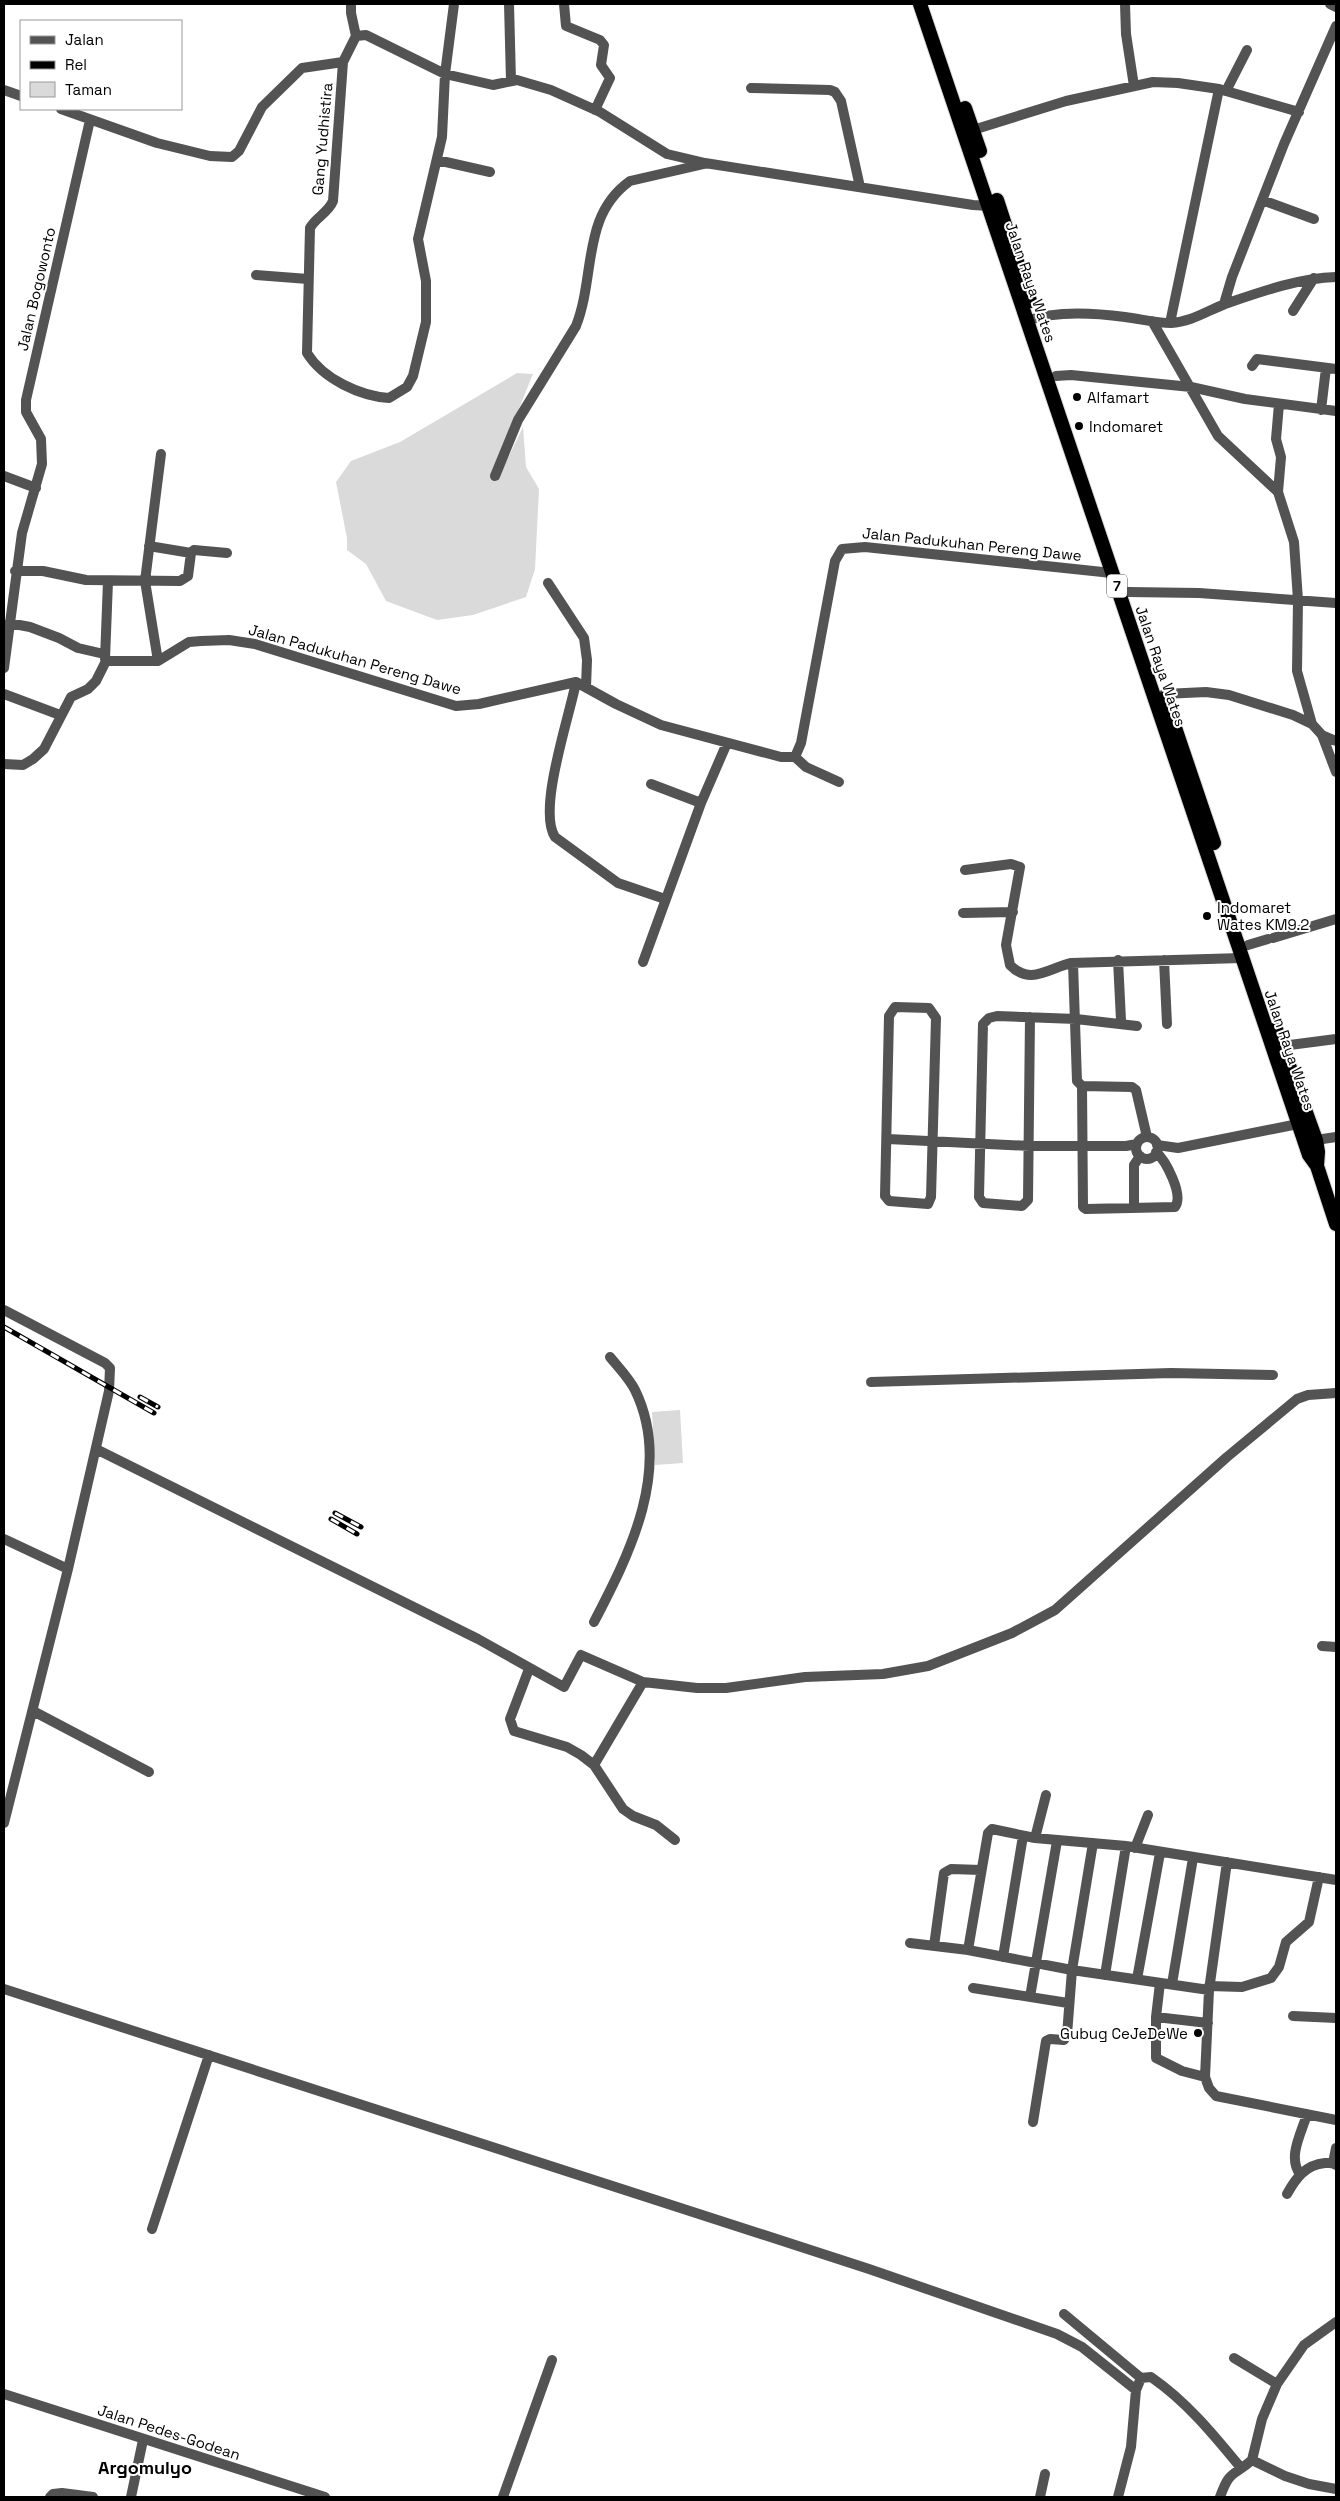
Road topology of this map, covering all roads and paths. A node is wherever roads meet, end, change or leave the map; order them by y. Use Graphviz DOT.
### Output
graph roads {
  1 [pos="351,4"];
  2 [pos="454,4"];
  3 [pos="509,4"];
  4 [pos="564,4"];
  5 [pos="920,4"];
  6 [pos="930,4"];
  7 [pos="1125,4"];
  8 [pos="1330,4"];
  9 [pos="1336,7"];
  10 [pos="1336,26"];
  11 [pos="356,36"];
  12 [pos="1247,50"];
  13 [pos="343,62"];
  14 [pos="445,74"];
  15 [pos="510,82"];
  16 [pos="1134,86"];
  17 [pos="751,88"];
  18 [pos="4,90"];
  19 [pos="1223,90"];
  20 [pos="20,96"];
  21 [pos="64,110"];
  22 [pos="596,110"];
  23 [pos="1299,112"];
  24 [pos="90,120"];
  25 [pos="973,130"];
  26 [pos="437,160"];
  27 [pos="705,164"];
  28 [pos="490,172"];
  29 [pos="860,187"];
  30 [pos="1262,200"];
  31 [pos="989,206"];
  32 [pos="1314,219"];
  33 [pos="256,275"];
  34 [pos="1336,277"];
  35 [pos="1314,278"];
  36 [pos="308,279"];
  37 [pos="1224,304"];
  38 [pos="1293,311"];
  39 [pos="1031,319"];
  40 [pos="1152,321"];
  41 [pos="1170,323"];
  42 [pos="1252,366"];
  43 [pos="1331,368"];
  44 [pos="1056,376"];
  45 [pos="1191,387"];
  46 [pos="1279,404"];
  47 [pos="1321,410"];
  48 [pos="1336,411"];
  49 [pos="161,454"];
  50 [pos="4,476"];
  51 [pos="495,476"];
  52 [pos="36,488"];
  53 [pos="1278,492"];
  54 [pos="149,546"];
  55 [pos="191,553"];
  56 [pos="226,553"];
  57 [pos="15,571"];
  58 [pos="1112,573"];
  59 [pos="108,581"];
  60 [pos="144,581"];
  61 [pos="548,583"];
  62 [pos="1128,592"];
  63 [pos="1298,600"];
  64 [pos="1336,603"];
  65 [pos="9,623"];
  66 [pos="105,657"];
  67 [pos="158,661"];
  68 [pos="4,668"];
  69 [pos="576,682"];
  70 [pos="586,687"];
  71 [pos="4,694"];
  72 [pos="1164,694"];
  73 [pos="60,715"];
  74 [pos="1312,724"];
  75 [pos="1322,735"];
  76 [pos="1336,741"];
  77 [pos="727,743"];
  78 [pos="795,756"];
  79 [pos="4,764"];
  80 [pos="1336,772"];
  81 [pos="839,782"];
  82 [pos="651,784"];
  83 [pos="701,803"];
  84 [pos="965,870"];
  85 [pos="665,900"];
  86 [pos="1013,912"];
  87 [pos="963,913"];
  88 [pos="1336,919"];
  89 [pos="1245,951"];
  90 [pos="1118,960"];
  91 [pos="1164,960"];
  92 [pos="643,962"];
  93 [pos="1073,963"];
  94 [pos="1030,1017"];
  95 [pos="1076,1019"];
  96 [pos="1121,1020"];
  97 [pos="1167,1024"];
  98 [pos="1137,1026"];
  99 [pos="1336,1039"];
  100 [pos="1282,1046"];
  101 [pos="1082,1086"];
  102 [pos="1298,1124"];
  103 [pos="1147,1137"];
  104 [pos="1336,1137"];
  105 [pos="888,1139"];
  106 [pos="933,1140"];
  107 [pos="1316,1140"];
  108 [pos="979,1142"];
  109 [pos="1137,1144"];
  110 [pos="1030,1146"];
  111 [pos="1082,1146"];
  112 [pos="1157,1149"];
  113 [pos="1140,1156"];
  114 [pos="1317,1166"];
  115 [pos="1134,1208"];
  116 [pos="1336,1224"];
  117 [pos="4,1310"];
  118 [pos="610,1357"];
  119 [pos="1272,1375"];
  120 [pos="871,1382"];
  121 [pos="1336,1393"];
  122 [pos="99,1450"];
  123 [pos="4,1539"];
  124 [pos="68,1569"];
  125 [pos="594,1622"];
  126 [pos="1322,1646"];
  127 [pos="1336,1647"];
  128 [pos="529,1669"];
  129 [pos="643,1682"];
  130 [pos="33,1711"];
  131 [pos="594,1765"];
  132 [pos="149,1772"];
  133 [pos="1046,1795"];
  134 [pos="1148,1814"];
  135 [pos="4,1822"];
  136 [pos="1023,1836"];
  137 [pos="1035,1838"];
  138 [pos="675,1840"];
  139 [pos="1057,1841"];
  140 [pos="1093,1843"];
  141 [pos="1131,1847"];
  142 [pos="1160,1853"];
  143 [pos="1193,1858"];
  144 [pos="1226,1862"];
  145 [pos="981,1870"];
  146 [pos="1319,1877"];
  147 [pos="1336,1880"];
  148 [pos="910,1943"];
  149 [pos="934,1946"];
  150 [pos="968,1950"];
  151 [pos="1004,1957"];
  152 [pos="1035,1963"];
  153 [pos="1072,1970"];
  154 [pos="1105,1975"];
  155 [pos="1137,1979"];
  156 [pos="1160,1983"];
  157 [pos="1172,1984"];
  158 [pos="972,1988"];
  159 [pos="1209,1988"];
  160 [pos="4,1989"];
  161 [pos="1030,1997"];
  162 [pos="1068,2002"];
  163 [pos="1293,2016"];
  164 [pos="1156,2017"];
  165 [pos="1336,2018"];
  166 [pos="1208,2023"];
  167 [pos="209,2055"];
  168 [pos="1205,2077"];
  169 [pos="1307,2114"];
  170 [pos="1336,2120"];
  171 [pos="1033,2122"];
  172 [pos="1336,2148"];
  173 [pos="1334,2164"];
  174 [pos="1300,2174"];
  175 [pos="1287,2194"];
  176 [pos="152,2229"];
  177 [pos="1064,2314"];
  178 [pos="1336,2322"];
  179 [pos="1234,2358"];
  180 [pos="552,2360"];
  181 [pos="1141,2378"];
  182 [pos="1278,2384"];
  183 [pos="1136,2390"];
  184 [pos="4,2394"];
  185 [pos="143,2440"];
  186 [pos="1252,2460"];
  187 [pos="1241,2468"];
  188 [pos="1045,2474"];
  189 [pos="1336,2489"];
  190 [pos="50,2497"];
  191 [pos="93,2497"];
  192 [pos="130,2497"];
  193 [pos="325,2497"];
  194 [pos="503,2497"];
  195 [pos="1040,2497"];
  196 [pos="1118,2497"];
  197 [pos="1220,2497"];
  1 -- 11 [label="street"];
  2 -- 14 [label="street"];
  3 -- 15 [label="street"];
  4 -- 22 [label="street"];
  5 -- 31 [label="highway, Jalan Raya Wates / 7"];
  6 -- 25 [label="highway, Jalan Raya Wates"];
  7 -- 16 [label="street"];
  8 -- 9 [label="street"];
  10 -- 23 [label="street"];
  11 -- 13 [label="street"];
  11 -- 14 [label="street"];
  12 -- 19 [label="street"];
  13 -- 24 [label="street"];
  13 -- 36 [label="street, Gang Yudhistira"];
  14 -- 15 [label="street"];
  14 -- 26 [label="street"];
  15 -- 22 [label="street"];
  16 -- 19 [label="street"];
  16 -- 25 [label="street"];
  17 -- 29 [label="street"];
  18 -- 20 [label="street"];
  19 -- 23 [label="street"];
  19 -- 41 [label="street"];
  21 -- 24 [label="street"];
  22 -- 27 [label="street"];
  23 -- 30 [label="street"];
  24 -- 52 [label="street, Jalan Bogowonto"];
  25 -- 39 [label="highway, Jalan Raya Wates"];
  26 -- 28 [label="street"];
  26 -- 36 [label="street, Gang Yudhistira"];
  27 -- 29 [label="street"];
  27 -- 51 [label="street"];
  29 -- 31 [label="street"];
  30 -- 32 [label="street"];
  30 -- 37 [label="street"];
  31 -- 39 [label="highway, Jalan Raya Wates / 7"];
  33 -- 36 [label="street"];
  34 -- 35 [label="street"];
  35 -- 37 [label="street"];
  35 -- 38 [label="street"];
  37 -- 41 [label="street"];
  39 -- 40 [label="street"];
  39 -- 44 [label="highway, Jalan Raya Wates"];
  39 -- 58 [label="highway, Jalan Raya Wates / 7"];
  40 -- 41 [label="street"];
  40 -- 45 [label="street"];
  42 -- 43 [label="street"];
  43 -- 47 [label="street"];
  44 -- 45 [label="street"];
  44 -- 62 [label="highway, Jalan Raya Wates"];
  45 -- 46 [label="street"];
  45 -- 53 [label="street"];
  46 -- 47 [label="street"];
  46 -- 53 [label="street"];
  47 -- 48 [label="street"];
  49 -- 54 [label="street"];
  50 -- 52 [label="street"];
  52 -- 57 [label="street, Jalan Bogowonto"];
  53 -- 63 [label="street"];
  54 -- 55 [label="street"];
  54 -- 60 [label="street"];
  55 -- 56 [label="street"];
  55 -- 60 [label="street"];
  57 -- 59 [label="street"];
  57 -- 65 [label="street, Jalan Bogowonto"];
  58 -- 78 [label="street, Jalan Padukuhan Pereng Dawe"];
  58 -- 89 [label="highway, Jalan Raya Wates / 7"];
  59 -- 60 [label="street"];
  59 -- 66 [label="street"];
  60 -- 67 [label="street"];
  61 -- 70 [label="street"];
  62 -- 63 [label="street"];
  62 -- 72 [label="highway, Jalan Raya Wates"];
  63 -- 64 [label="street"];
  63 -- 74 [label="street"];
  65 -- 66 [label="street"];
  65 -- 68 [label="street, Jalan Bogowonto"];
  66 -- 67 [label="street"];
  66 -- 73 [label="street"];
  67 -- 69 [label="street, Jalan Padukuhan Pereng Dawe"];
  69 -- 70 [label="street"];
  69 -- 85 [label="street"];
  70 -- 77 [label="street"];
  71 -- 73 [label="street"];
  72 -- 74 [label="street"];
  72 -- 89 [label="highway, Jalan Raya Wates"];
  73 -- 79 [label="street"];
  74 -- 75 [label="street"];
  75 -- 76 [label="street"];
  75 -- 80 [label="street"];
  77 -- 78 [label="street"];
  77 -- 83 [label="street"];
  78 -- 81 [label="street"];
  82 -- 83 [label="street"];
  83 -- 85 [label="street"];
  84 -- 86 [label="street"];
  85 -- 92 [label="street"];
  86 -- 87 [label="street"];
  86 -- 93 [label="street"];
  88 -- 89 [label="street"];
  89 -- 91 [label="street"];
  89 -- 100 [label="highway, Jalan Raya Wates"];
  89 -- 102 [label="highway, Jalan Raya Wates / 7"];
  90 -- 91 [label="street"];
  90 -- 93 [label="street"];
  90 -- 96 [label="street"];
  91 -- 97 [label="street"];
  93 -- 95 [label="street"];
  94 -- 95 [label="street"];
  94 -- 108 [label="street"];
  94 -- 110 [label="street"];
  95 -- 98 [label="street"];
  95 -- 101 [label="street"];
  99 -- 100 [label="street"];
  100 -- 107 [label="highway, Jalan Raya Wates"];
  101 -- 103 [label="street"];
  101 -- 111 [label="street"];
  102 -- 112 [label="street"];
  102 -- 114 [label="highway, Jalan Raya Wates / 7"];
  103 -- 109 [label="street"];
  103 -- 112 [label="street"];
  104 -- 107 [label="street"];
  105 -- 106 [label="street"];
  105 -- 106 [label="street"];
  105 -- 106 [label="street"];
  106 -- 108 [label="street"];
  107 -- 114 [label="highway, Jalan Raya Wates"];
  108 -- 110 [label="street"];
  108 -- 110 [label="street"];
  109 -- 111 [label="street"];
  109 -- 113 [label="street"];
  110 -- 111 [label="street"];
  111 -- 115 [label="street"];
  112 -- 113 [label="street"];
  112 -- 115 [label="street"];
  113 -- 115 [label="street"];
  114 -- 116 [label="highway, Jalan Raya Wates / 7"];
  117 -- 122 [label="street"];
  118 -- 125 [label="street"];
  119 -- 120 [label="street"];
  121 -- 129 [label="street"];
  122 -- 124 [label="street"];
  122 -- 128 [label="street"];
  123 -- 124 [label="street"];
  124 -- 130 [label="street"];
  126 -- 127 [label="street"];
  128 -- 129 [label="street"];
  128 -- 131 [label="street"];
  129 -- 131 [label="street"];
  130 -- 132 [label="street"];
  130 -- 135 [label="street"];
  131 -- 138 [label="street"];
  133 -- 137 [label="street"];
  134 -- 141 [label="street"];
  136 -- 137 [label="street"];
  136 -- 145 [label="street"];
  136 -- 151 [label="street"];
  137 -- 139 [label="street"];
  139 -- 140 [label="street"];
  139 -- 152 [label="street"];
  140 -- 141 [label="street"];
  140 -- 153 [label="street"];
  141 -- 142 [label="street"];
  141 -- 154 [label="street"];
  142 -- 143 [label="street"];
  142 -- 155 [label="street"];
  143 -- 144 [label="street"];
  143 -- 157 [label="street"];
  144 -- 146 [label="street"];
  144 -- 159 [label="street"];
  145 -- 149 [label="street"];
  145 -- 150 [label="street"];
  146 -- 147 [label="street"];
  146 -- 159 [label="street"];
  148 -- 149 [label="street"];
  149 -- 150 [label="street"];
  150 -- 151 [label="street"];
  151 -- 152 [label="street"];
  152 -- 153 [label="street"];
  152 -- 161 [label="street"];
  153 -- 154 [label="street"];
  153 -- 162 [label="street"];
  154 -- 155 [label="street"];
  155 -- 156 [label="street"];
  156 -- 157 [label="street"];
  156 -- 164 [label="street"];
  157 -- 159 [label="street"];
  158 -- 161 [label="street"];
  159 -- 166 [label="street"];
  160 -- 167 [label="street"];
  161 -- 162 [label="street"];
  162 -- 171 [label="street"];
  163 -- 165 [label="street"];
  164 -- 166 [label="street"];
  164 -- 168 [label="street"];
  166 -- 168 [label="street"];
  167 -- 176 [label="street"];
  167 -- 183 [label="street"];
  168 -- 169 [label="street"];
  169 -- 170 [label="street"];
  169 -- 174 [label="street"];
  172 -- 173 [label="street"];
  173 -- 174 [label="street"];
  174 -- 175 [label="street"];
  177 -- 181 [label="street"];
  178 -- 182 [label="street"];
  179 -- 182 [label="street"];
  180 -- 194 [label="street"];
  181 -- 183 [label="street"];
  181 -- 187 [label="street"];
  182 -- 186 [label="street"];
  183 -- 196 [label="street"];
  184 -- 185 [label="street, Jalan Pedes-Godean"];
  185 -- 192 [label="street"];
  185 -- 193 [label="street, Jalan Pedes-Godean"];
  186 -- 187 [label="street"];
  186 -- 189 [label="street"];
  187 -- 197 [label="street"];
  188 -- 195 [label="street"];
  190 -- 191 [label="street"];
}
